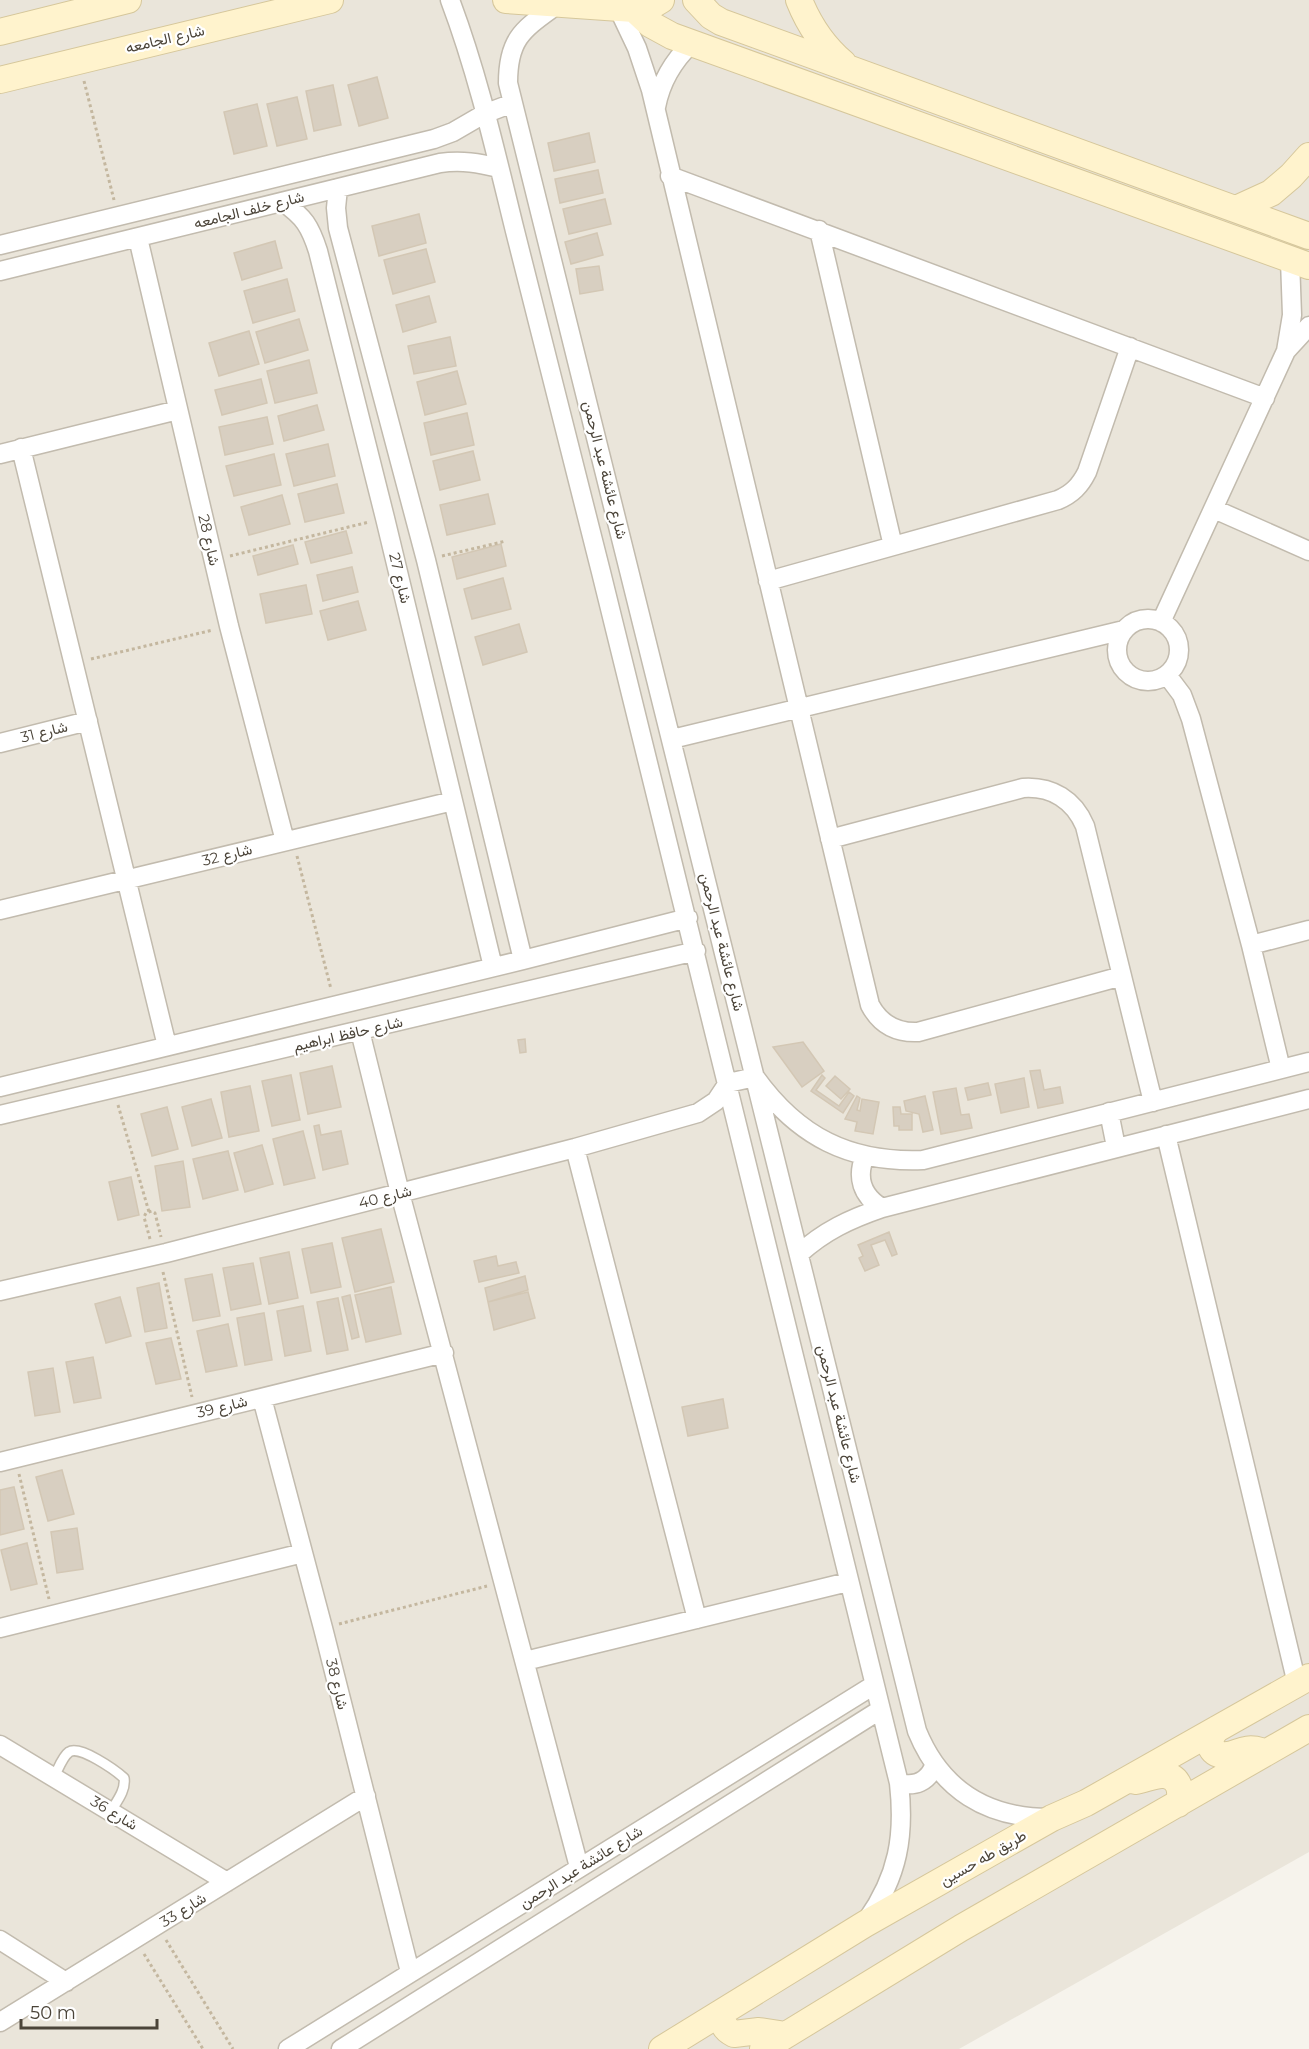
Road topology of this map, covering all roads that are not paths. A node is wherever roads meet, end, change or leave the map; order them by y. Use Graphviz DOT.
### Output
graph roads {
  1 [pos="128,0"];
  2 [pos="330,0"];
  3 [pos="450,0"];
  4 [pos="506,0"];
  5 [pos="661,0"];
  6 [pos="696,0"];
  7 [pos="799,0"];
  8 [pos="558,4"];
  9 [pos="626,9"];
  10 [pos="0,32"];
  11 [pos="692,43"];
  12 [pos="848,68"];
  13 [pos="0,80"];
  14 [pos="839,96"];
  15 [pos="513,103"];
  16 [pos="655,112"];
  17 [pos="484,114"];
  18 [pos="1309,156"];
  19 [pos="499,168"];
  20 [pos="670,176"];
  21 [pos="1175,187"];
  22 [pos="338,188"];
  23 [pos="283,202"];
  24 [pos="1236,209"];
  25 [pos="1165,214"];
  26 [pos="819,230"];
  27 [pos="1309,236"];
  28 [pos="138,238"];
  29 [pos="0,245"];
  30 [pos="1300,263"];
  31 [pos="0,272"];
  32 [pos="1309,326"];
  33 [pos="1130,347"];
  34 [pos="1286,351"];
  35 [pos="1265,398"];
  36 [pos="178,410"];
  37 [pos="21,448"];
  38 [pos="0,454"];
  39 [pos="1214,509"];
  40 [pos="893,546"];
  41 [pos="1309,551"];
  42 [pos="768,581"];
  43 [pos="1161,622"];
  44 [pos="643,624"];
  45 [pos="1124,630"];
  46 [pos="616,631"];
  47 [pos="1167,675"];
  48 [pos="799,708"];
  49 [pos="88,721"];
  50 [pos="672,739"];
  51 [pos="0,743"];
  52 [pos="453,801"];
  53 [pos="830,839"];
  54 [pos="289,840"];
  55 [pos="127,879"];
  56 [pos="0,910"];
  57 [pos="688,918"];
  58 [pos="1309,930"];
  59 [pos="1251,945"];
  60 [pos="696,951"];
  61 [pos="523,960"];
  62 [pos="494,967"];
  63 [pos="1122,976"];
  64 [pos="360,1031"];
  65 [pos="167,1046"];
  66 [pos="1309,1062"];
  67 [pos="1281,1069"];
  68 [pos="756,1077"];
  69 [pos="728,1083"];
  70 [pos="0,1087"];
  71 [pos="1309,1099"];
  72 [pos="1153,1102"];
  73 [pos="1109,1112"];
  74 [pos="0,1115"];
  75 [pos="1166,1135"];
  76 [pos="1116,1147"];
  77 [pos="575,1148"];
  78 [pos="866,1156"];
  79 [pos="400,1193"];
  80 [pos="882,1208"];
  81 [pos="799,1254"];
  82 [pos="0,1291"];
  83 [pos="816,1323"];
  84 [pos="788,1333"];
  85 [pos="444,1353"];
  86 [pos="262,1398"];
  87 [pos="7,1460"];
  88 [pos="303,1553"];
  89 [pos="848,1582"];
  90 [pos="697,1619"];
  91 [pos="0,1628"];
  92 [pos="525,1660"];
  93 [pos="1303,1681"];
  94 [pos="874,1685"];
  95 [pos="880,1710"];
  96 [pos="1309,1728"];
  97 [pos="1217,1729"];
  98 [pos="0,1745"];
  99 [pos="1265,1753"];
  100 [pos="934,1766"];
  101 [pos="54,1778"];
  102 [pos="1123,1782"];
  103 [pos="899,1783"];
  104 [pos="366,1796"];
  105 [pos="1178,1804"];
  106 [pos="111,1811"];
  107 [pos="1052,1818"];
  108 [pos="579,1867"];
  109 [pos="227,1882"];
  110 [pos="865,1924"];
  111 [pos="0,1940"];
  112 [pos="410,1972"];
  113 [pos="66,1982"];
  114 [pos="723,2011"];
  115 [pos="0,2022"];
  116 [pos="786,2036"];
  117 [pos="288,2049"];
  118 [pos="341,2049"];
  119 [pos="663,2049"];
  120 [pos="763,2049"];
  1 -- 10 [label="street"];
  2 -- 13 [label="street, شارع الجامعه"];
  3 -- 17 [label="street, شارع عائشة عبد الرحمن"];
  4 -- 8 [label="street"];
  5 -- 9 [label="street"];
  6 -- 12 [label="street"];
  7 -- 12 [label="street"];
  8 -- 9 [label="street"];
  8 -- 15 [label="street, شارع عائشة عبد الرحمن"];
  9 -- 11 [label="street"];
  9 -- 16 [label="street"];
  11 -- 14 [label="street"];
  11 -- 16 [label="street"];
  12 -- 14 [label="street"];
  12 -- 21 [label="street"];
  14 -- 25 [label="street"];
  15 -- 17 [label="street, شارع خلف الجامعه"];
  15 -- 44 [label="street, شارع عائشة عبد الرحمن"];
  16 -- 20 [label="street"];
  17 -- 19 [label="street, شارع عائشة عبد الرحمن"];
  17 -- 29 [label="street, شارع خلف الجامعه"];
  18 -- 24 [label="street"];
  19 -- 22 [label="street, شارع خلف الجامعه"];
  19 -- 46 [label="street, شارع عائشة عبد الرحمن"];
  20 -- 26 [label="street"];
  20 -- 42 [label="street"];
  21 -- 24 [label="street"];
  21 -- 25 [label="street"];
  22 -- 23 [label="street, شارع خلف الجامعه"];
  22 -- 61 [label="street, شارع 27"];
  23 -- 28 [label="street, شارع خلف الجامعه"];
  23 -- 52 [label="street, شارع 27"];
  24 -- 27 [label="street"];
  25 -- 30 [label="street"];
  26 -- 33 [label="street"];
  26 -- 40 [label="street"];
  28 -- 31 [label="street, شارع خلف الجامعه"];
  28 -- 36 [label="street, شارع 28"];
  30 -- 34 [label="street"];
  32 -- 34 [label="street"];
  33 -- 35 [label="street"];
  33 -- 40 [label="street"];
  34 -- 35 [label="street"];
  35 -- 39 [label="street"];
  36 -- 37 [label="street"];
  36 -- 54 [label="street, شارع 28"];
  37 -- 38 [label="street"];
  37 -- 49 [label="street"];
  39 -- 41 [label="street"];
  39 -- 43 [label="street"];
  40 -- 42 [label="street"];
  42 -- 48 [label="street"];
  43 -- 45 [label="street"];
  43 -- 47 [label="street"];
  44 -- 46 [label="street"];
  44 -- 50 [label="street, شارع عائشة عبد الرحمن"];
  45 -- 47 [label="street"];
  45 -- 48 [label="street"];
  46 -- 57 [label="street, شارع عائشة عبد الرحمن"];
  47 -- 59 [label="street"];
  48 -- 50 [label="street"];
  48 -- 53 [label="street"];
  49 -- 51 [label="street, شارع 31"];
  49 -- 55 [label="street"];
  50 -- 68 [label="street, شارع عائشة عبد الرحمن"];
  52 -- 54 [label="street, شارع 32"];
  52 -- 62 [label="street, شارع 27"];
  53 -- 63 [label="street"];
  53 -- 63 [label="street"];
  54 -- 55 [label="street, شارع 32"];
  55 -- 56 [label="street, شارع 32"];
  55 -- 65 [label="street"];
  57 -- 60 [label="street, شارع عائشة عبد الرحمن"];
  57 -- 61 [label="street, شارع حافظ ابراهيم"];
  58 -- 59 [label="street"];
  59 -- 67 [label="street"];
  60 -- 64 [label="street, شارع حافظ ابراهيم"];
  60 -- 69 [label="street, شارع عائشة عبد الرحمن"];
  61 -- 62 [label="street, شارع حافظ ابراهيم"];
  62 -- 65 [label="street, شارع حافظ ابراهيم"];
  63 -- 72 [label="street"];
  64 -- 74 [label="street, شارع حافظ ابراهيم"];
  64 -- 79 [label="street"];
  65 -- 70 [label="street, شارع حافظ ابراهيم"];
  66 -- 67 [label="street"];
  67 -- 72 [label="street"];
  68 -- 69 [label="street"];
  68 -- 78 [label="street"];
  68 -- 81 [label="street, شارع عائشة عبد الرحمن"];
  69 -- 77 [label="street, شارع 40"];
  69 -- 84 [label="street, شارع عائشة عبد الرحمن"];
  71 -- 75 [label="street"];
  72 -- 73 [label="street"];
  73 -- 76 [label="street"];
  73 -- 78 [label="street"];
  75 -- 76 [label="street"];
  75 -- 93 [label="street"];
  76 -- 80 [label="street"];
  77 -- 79 [label="street, شارع 40"];
  77 -- 90 [label="street"];
  78 -- 80 [label="street"];
  79 -- 82 [label="street, شارع 40"];
  79 -- 85 [label="street"];
  80 -- 81 [label="street"];
  81 -- 83 [label="street, شارع عائشة عبد الرحمن"];
  83 -- 84 [label="street"];
  83 -- 100 [label="street, شارع عائشة عبد الرحمن"];
  84 -- 89 [label="street, شارع عائشة عبد الرحمن"];
  85 -- 86 [label="street, شارع 39"];
  85 -- 92 [label="street"];
  86 -- 87 [label="street, شارع 39"];
  86 -- 88 [label="street, شارع 38"];
  88 -- 91 [label="street"];
  88 -- 104 [label="street, شارع 38"];
  89 -- 90 [label="street"];
  89 -- 94 [label="street, شارع عائشة عبد الرحمن"];
  90 -- 92 [label="street"];
  92 -- 108 [label="street"];
  93 -- 97 [label="street, طريق طه حسين"];
  94 -- 95 [label="street, شارع عائشة عبد الرحمن"];
  94 -- 108 [label="street, شارع عائشة عبد الرحمن"];
  95 -- 103 [label="street, شارع عائشة عبد الرحمن"];
  95 -- 118 [label="street, شارع عائشة عبد الرحمن"];
  96 -- 99 [label="street"];
  97 -- 99 [label="street"];
  97 -- 102 [label="street, طريق طه حسين"];
  98 -- 101 [label="street, شارع 36"];
  99 -- 105 [label="street"];
  100 -- 103 [label="street"];
  100 -- 107 [label="street, شارع عائشة عبد الرحمن"];
  101 -- 106 [label="street, شارع 36"];
  101 -- 106 [label="lane"];
  102 -- 105 [label="street"];
  102 -- 107 [label="street, طريق طه حسين"];
  103 -- 110 [label="street, شارع عائشة عبد الرحمن"];
  104 -- 109 [label="street, شارع 33"];
  104 -- 112 [label="street, شارع 38"];
  105 -- 116 [label="street"];
  106 -- 109 [label="street, شارع 36"];
  107 -- 110 [label="street, طريق طه حسين"];
  108 -- 112 [label="street, شارع عائشة عبد الرحمن"];
  109 -- 113 [label="street, شارع 33"];
  110 -- 114 [label="street, طريق طه حسين"];
  111 -- 113 [label="street"];
  112 -- 117 [label="street, شارع عائشة عبد الرحمن"];
  113 -- 115 [label="street, شارع 33"];
  114 -- 116 [label="street"];
  114 -- 119 [label="street, طريق طه حسين"];
  116 -- 120 [label="street"];
}
